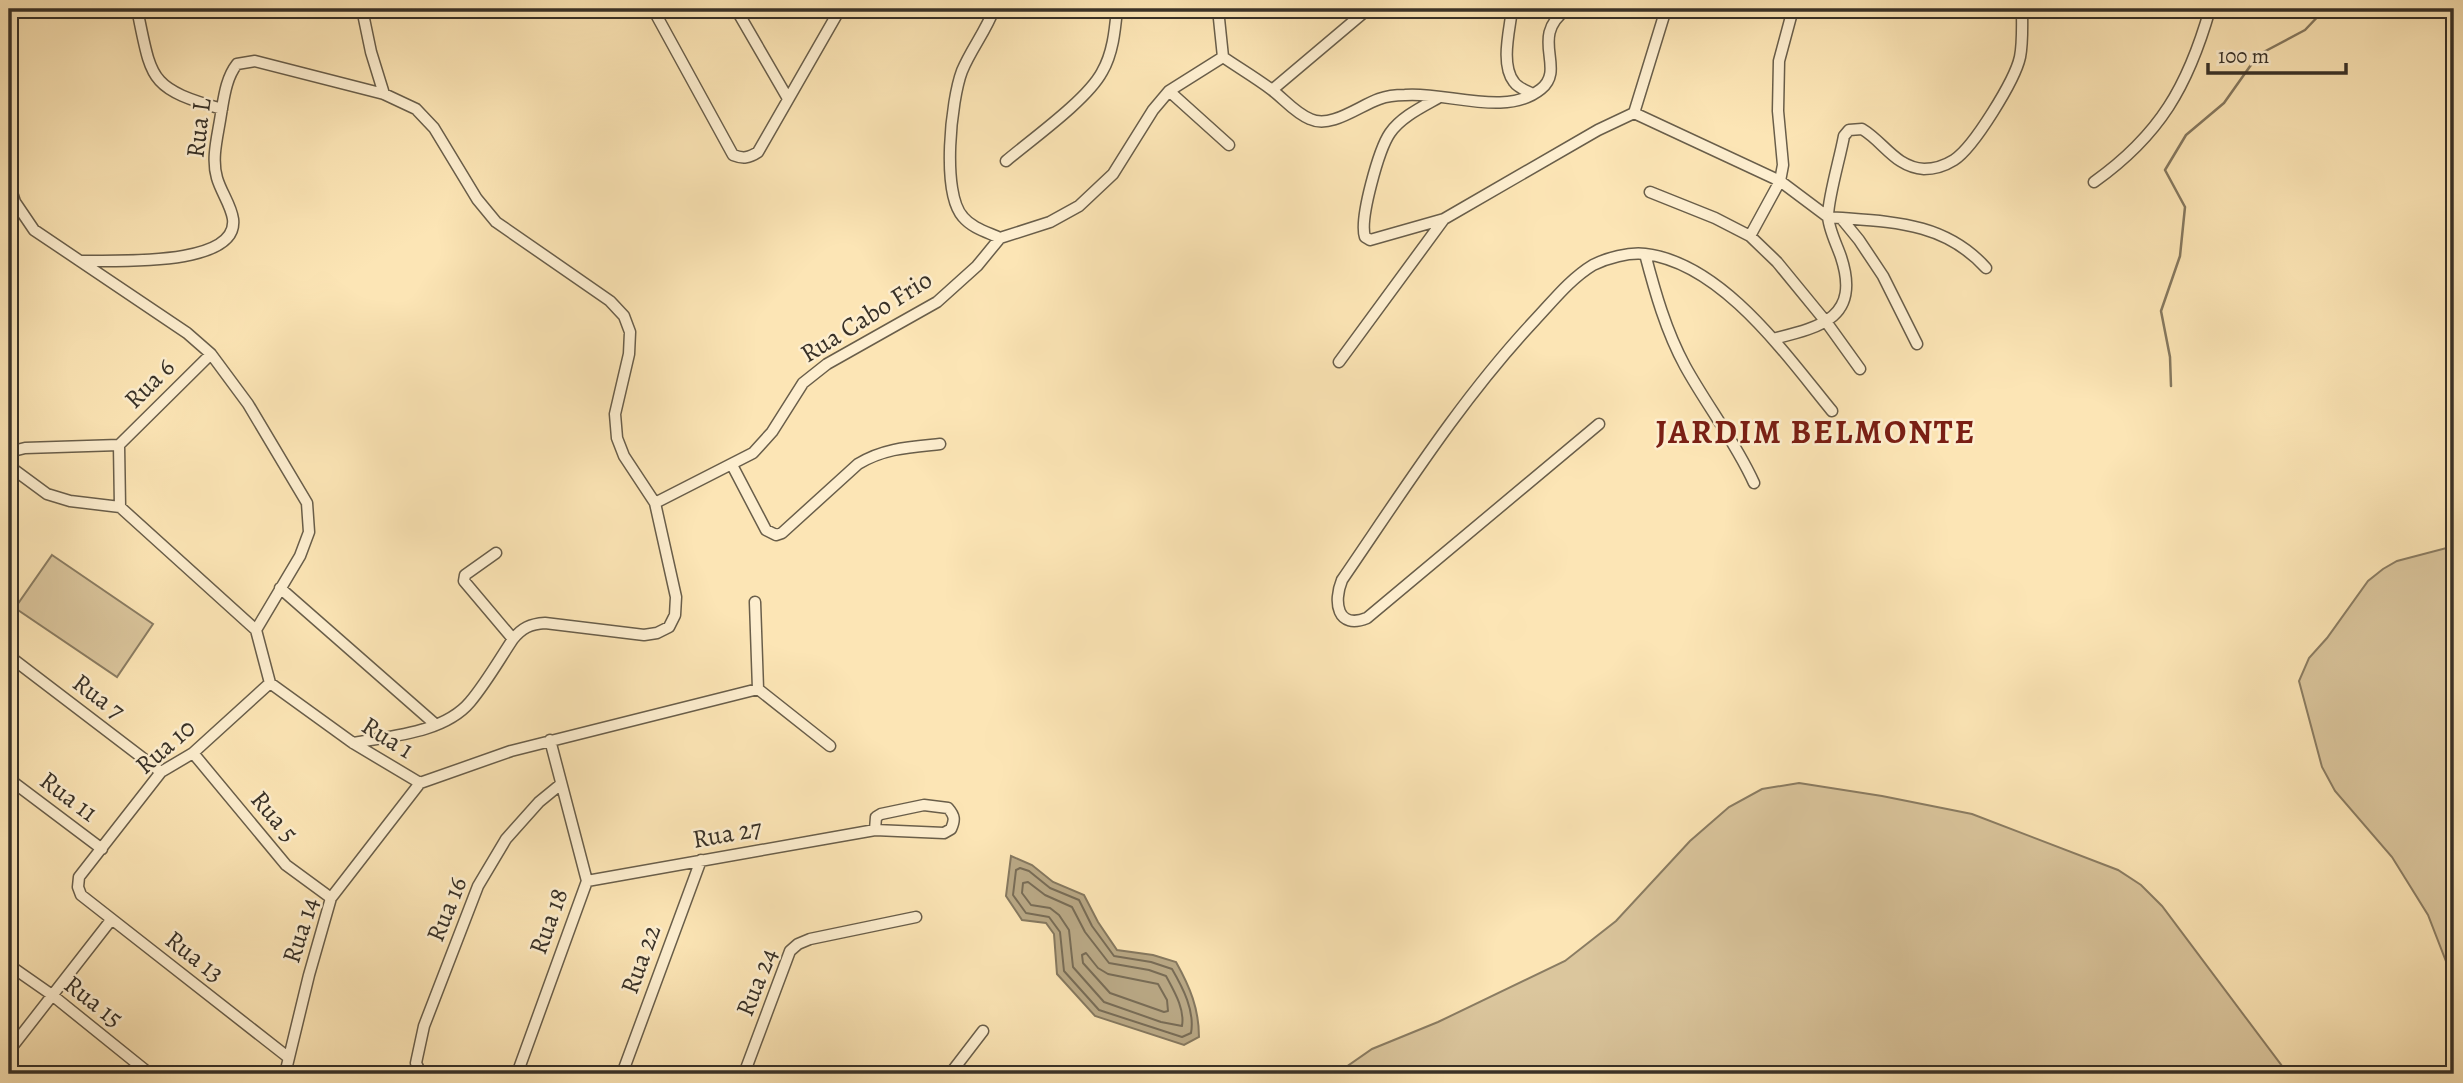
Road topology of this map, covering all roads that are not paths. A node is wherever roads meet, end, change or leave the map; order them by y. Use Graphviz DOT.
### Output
graph roads {
  1 [pos="137,9"];
  2 [pos="362,9"];
  3 [pos="653,9"];
  4 [pos="736,9"];
  5 [pos="840,9"];
  6 [pos="994,9"];
  7 [pos="1117,9"];
  8 [pos="1218,9"];
  9 [pos="1368,9"];
  10 [pos="1512,9"];
  11 [pos="1567,9"];
  12 [pos="1666,9"];
  13 [pos="1793,9"];
  14 [pos="2022,9"];
  15 [pos="2210,9"];
  16 [pos="1223,57"];
  17 [pos="1272,90"];
  18 [pos="1169,91"];
  19 [pos="384,94"];
  20 [pos="1533,94"];
  21 [pos="787,97"];
  22 [pos="1438,97"];
  23 [pos="222,110"];
  24 [pos="1634,113"];
  25 [pos="1229,145"];
  26 [pos="1006,161"];
  27 [pos="1780,181"];
  28 [pos="2094,182"];
  29 [pos="9,183"];
  30 [pos="1650,192"];
  31 [pos="1828,217"];
  32 [pos="1840,218"];
  33 [pos="1444,219"];
  34 [pos="1750,236"];
  35 [pos="1000,238"];
  36 [pos="1645,254"];
  37 [pos="80,261"];
  38 [pos="1986,268"];
  39 [pos="1827,323"];
  40 [pos="1773,339"];
  41 [pos="1917,344"];
  42 [pos="211,354"];
  43 [pos="1339,362"];
  44 [pos="1860,369"];
  45 [pos="1832,411"];
  46 [pos="1600,424"];
  47 [pos="940,444"];
  48 [pos="119,445"];
  49 [pos="9,452"];
  50 [pos="732,465"];
  51 [pos="9,466"];
  52 [pos="1754,483"];
  53 [pos="655,503"];
  54 [pos="120,507"];
  55 [pos="496,553"];
  56 [pos="280,588"];
  57 [pos="755,602"];
  58 [pos="256,630"];
  59 [pos="513,639"];
  60 [pos="9,656"];
  61 [pos="270,683"];
  62 [pos="758,689"];
  63 [pos="435,724"];
  64 [pos="550,740"];
  65 [pos="354,743"];
  66 [pos="830,746"];
  67 [pos="193,753"];
  68 [pos="161,772"];
  69 [pos="9,779"];
  70 [pos="420,783"];
  71 [pos="561,784"];
  72 [pos="875,830"];
  73 [pos="102,849"];
  74 [pos="701,860"];
  75 [pos="587,881"];
  76 [pos="78,887"];
  77 [pos="331,898"];
  78 [pos="916,917"];
  79 [pos="111,920"];
  80 [pos="9,965"];
  81 [pos="52,995"];
  82 [pos="983,1031"];
  83 [pos="12,1047"];
  84 [pos="289,1058"];
  85 [pos="953,1073"];
  86 [pos="150,1074"];
  87 [pos="285,1074"];
  88 [pos="421,1074"];
  89 [pos="517,1074"];
  90 [pos="622,1074"];
  91 [pos="744,1074"];
  1 -- 23 [label="street"];
  2 -- 19 [label="street"];
  3 -- 21 [label="street"];
  4 -- 21 [label="street"];
  5 -- 21 [label="street"];
  6 -- 35 [label="street"];
  7 -- 26 [label="street"];
  8 -- 16 [label="street"];
  9 -- 17 [label="street"];
  10 -- 20 [label="street"];
  11 -- 20 [label="street"];
  12 -- 24 [label="street"];
  13 -- 27 [label="street"];
  14 -- 31 [label="street"];
  15 -- 28 [label="street"];
  16 -- 17 [label="street"];
  16 -- 18 [label="street"];
  17 -- 22 [label="street"];
  18 -- 25 [label="street"];
  18 -- 35 [label="street"];
  19 -- 23 [label="street, Rua L"];
  19 -- 53 [label="street, Rua L"];
  20 -- 22 [label="street"];
  22 -- 33 [label="street"];
  23 -- 37 [label="street, Rua L"];
  24 -- 27 [label="street"];
  24 -- 33 [label="street"];
  27 -- 31 [label="street"];
  27 -- 34 [label="street"];
  29 -- 37 [label="street"];
  30 -- 34 [label="street"];
  31 -- 32 [label="street"];
  31 -- 39 [label="street"];
  32 -- 38 [label="street"];
  32 -- 41 [label="street"];
  33 -- 43 [label="street"];
  34 -- 39 [label="street"];
  35 -- 50 [label="street, Rua Cabo Frio"];
  36 -- 40 [label="street"];
  36 -- 46 [label="street"];
  36 -- 52 [label="street"];
  37 -- 42 [label="street"];
  39 -- 40 [label="street"];
  39 -- 44 [label="street"];
  40 -- 45 [label="street"];
  42 -- 48 [label="street, Rua 6"];
  42 -- 56 [label="street"];
  47 -- 50 [label="street"];
  48 -- 49 [label="street, Rua 6"];
  48 -- 54 [label="street, Rua 6"];
  50 -- 53 [label="street, Rua Cabo Frio"];
  51 -- 54 [label="street"];
  53 -- 59 [label="street"];
  54 -- 58 [label="street"];
  55 -- 59 [label="street"];
  56 -- 58 [label="street"];
  56 -- 63 [label="street"];
  57 -- 62 [label="street"];
  58 -- 61 [label="street"];
  59 -- 63 [label="street"];
  60 -- 68 [label="street, Rua 7"];
  61 -- 65 [label="street, Rua 1"];
  61 -- 67 [label="street, Rua 10"];
  62 -- 64 [label="street, Rua 1"];
  62 -- 66 [label="street"];
  63 -- 65 [label="street"];
  64 -- 70 [label="street, Rua 1"];
  64 -- 71 [label="street, Rua 18"];
  65 -- 70 [label="street, Rua 1"];
  67 -- 68 [label="street, Rua 10"];
  67 -- 77 [label="street, Rua 5"];
  68 -- 73 [label="street, Rua 10"];
  69 -- 73 [label="street, Rua 11"];
  70 -- 77 [label="street, Rua 14"];
  71 -- 75 [label="street, Rua 18"];
  71 -- 88 [label="street, Rua 16"];
  72 -- 72 [label="street, Rua 27"];
  72 -- 74 [label="street, Rua 27"];
  73 -- 76 [label="street, Rua 10"];
  74 -- 75 [label="street, Rua 27"];
  74 -- 90 [label="street, Rua 22"];
  75 -- 89 [label="street, Rua 18"];
  76 -- 79 [label="street, Rua 13"];
  77 -- 84 [label="street, Rua 14"];
  78 -- 91 [label="street, Rua 24"];
  79 -- 81 [label="street"];
  79 -- 84 [label="street, Rua 13"];
  80 -- 81 [label="street, Rua 15"];
  81 -- 83 [label="street"];
  81 -- 86 [label="street, Rua 15"];
  82 -- 85 [label="street"];
  84 -- 87 [label="street, Rua 14"];
}
